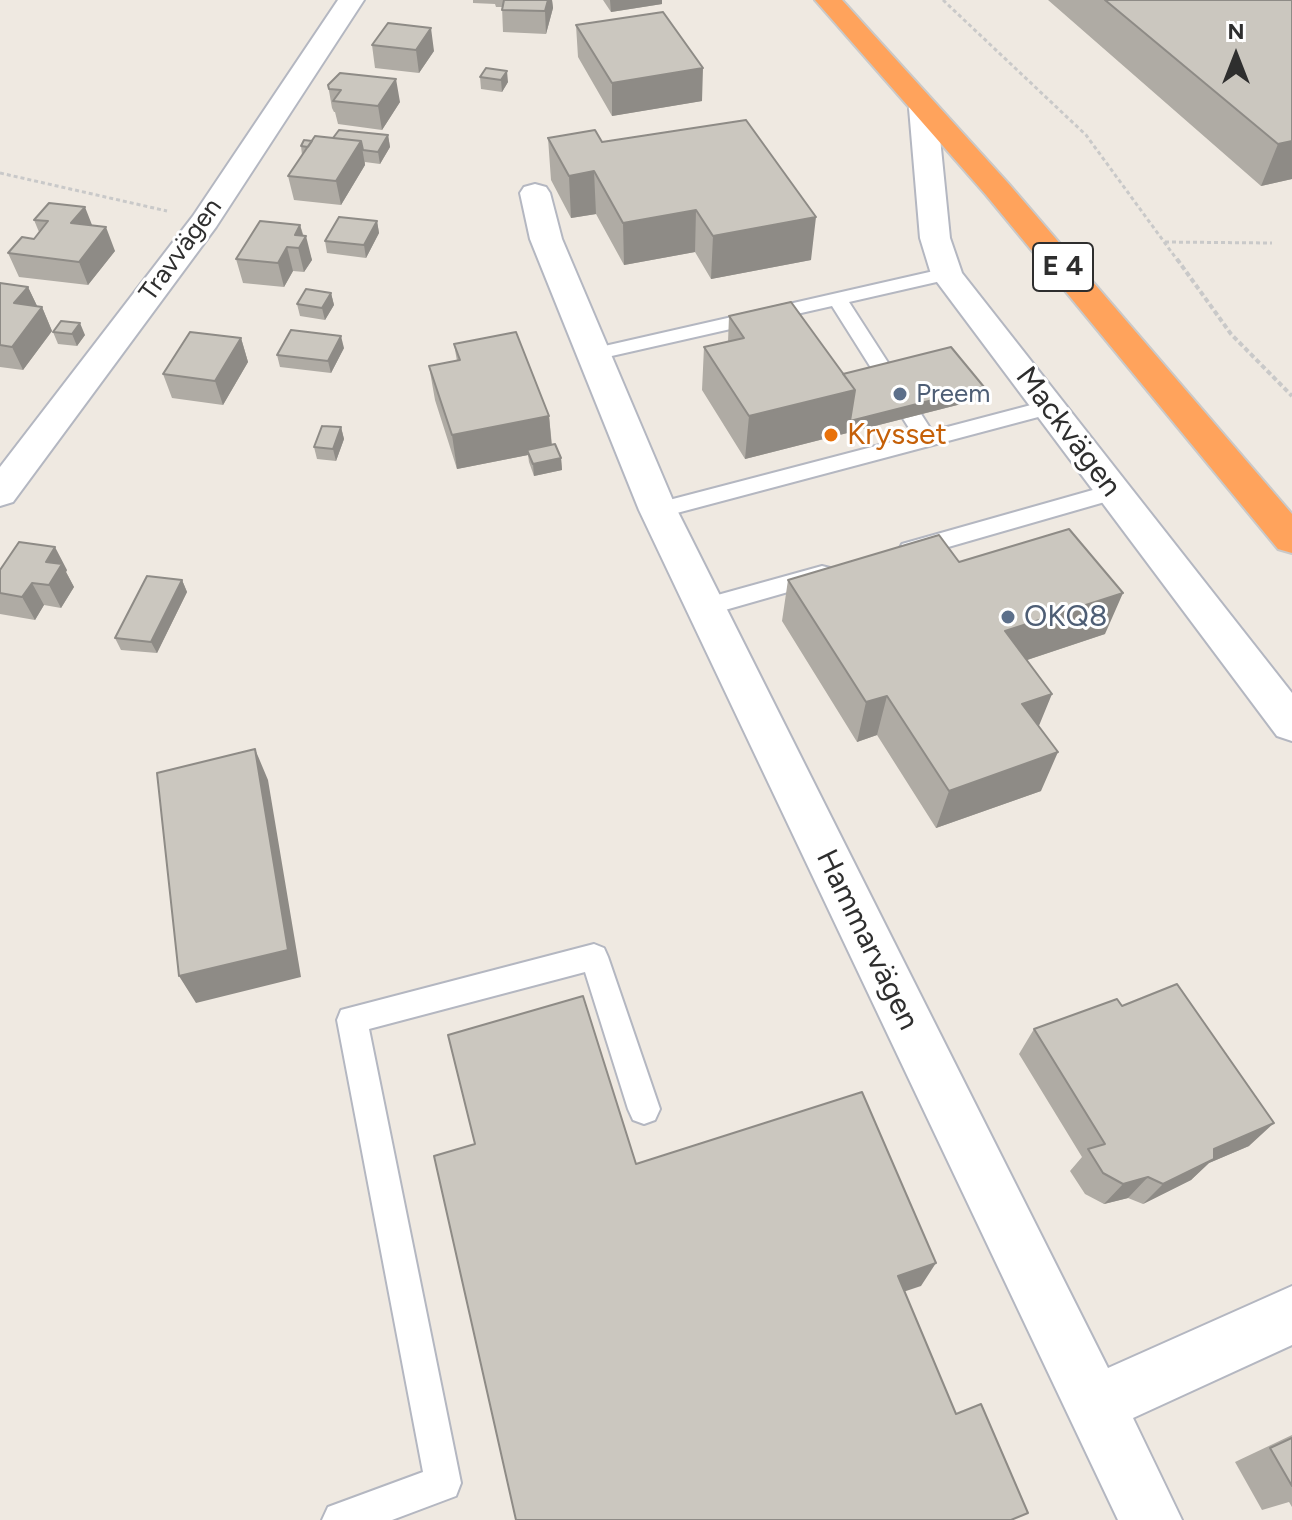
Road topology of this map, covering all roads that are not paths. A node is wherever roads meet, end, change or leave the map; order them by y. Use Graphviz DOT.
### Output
graph roads {
  1 [pos="351,0"];
  2 [pos="828,0"];
  3 [pos="923,108"];
  4 [pos="535,193"];
  5 [pos="947,274"];
  6 [pos="837,299"];
  7 [pos="594,354"];
  8 [pos="1050,407"];
  9 [pos="927,439"];
  10 [pos="1114,492"];
  11 [pos="0,493"];
  12 [pos="658,510"];
  13 [pos="1292,539"];
  14 [pos="886,556"];
  15 [pos="841,569"];
  16 [pos="704,607"];
  17 [pos="1292,724"];
  18 [pos="644,1109"];
  19 [pos="1292,1315"];
  20 [pos="1095,1404"];
  21 [pos="341,1520"];
  22 [pos="1151,1520"];
  1 -- 11 [label="street, Travvägen"];
  2 -- 3 [label="highway, E 4"];
  3 -- 5 [label="street, Mackvägen"];
  3 -- 13 [label="highway, E 4"];
  4 -- 7 [label="street, Hammarvägen"];
  5 -- 6 [label="lane"];
  5 -- 8 [label="street, Mackvägen"];
  6 -- 7 [label="lane"];
  6 -- 9 [label="lane"];
  7 -- 12 [label="street, Hammarvägen"];
  8 -- 9 [label="lane"];
  8 -- 10 [label="street, Mackvägen"];
  9 -- 12 [label="lane"];
  10 -- 14 [label="lane"];
  10 -- 17 [label="street, Mackvägen"];
  12 -- 16 [label="street, Hammarvägen"];
  15 -- 16 [label="lane"];
  16 -- 20 [label="street, Hammarvägen"];
  18 -- 21 [label="lane"];
  19 -- 20 [label="street"];
  20 -- 22 [label="street, Hammarvägen"];
}
